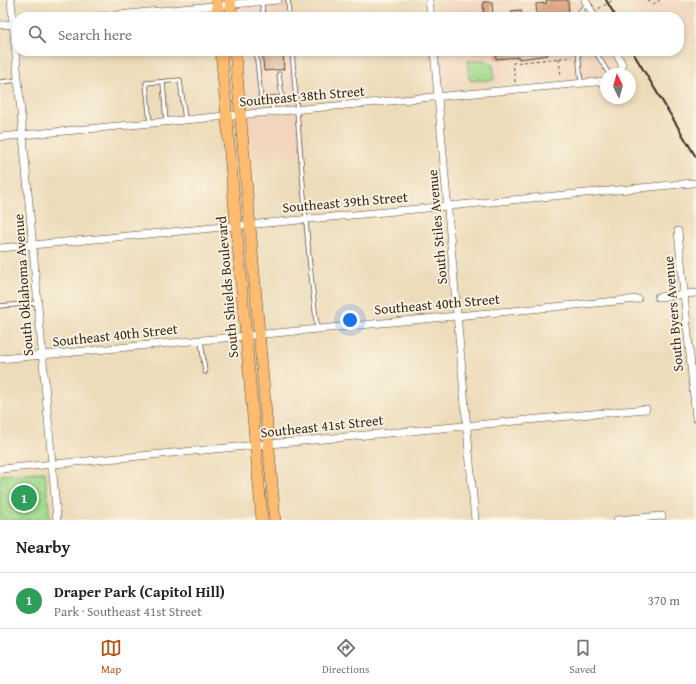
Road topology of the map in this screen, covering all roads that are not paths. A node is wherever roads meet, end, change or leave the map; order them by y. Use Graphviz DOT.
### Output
graph roads {
  1 [pos="11,0"];
  2 [pos="278,0"];
  3 [pos="288,0"];
  4 [pos="429,0"];
  5 [pos="265,1"];
  6 [pos="230,2"];
  7 [pos="588,3"];
  8 [pos="217,8"];
  9 [pos="13,12"];
  10 [pos="163,12"];
  11 [pos="231,12"];
  12 [pos="264,12"];
  13 [pos="289,12"];
  14 [pos="430,12"];
  15 [pos="580,12"];
  16 [pos="592,12"];
  17 [pos="12,24"];
  18 [pos="0,25"];
  19 [pos="17,56"];
  20 [pos="221,56"];
  21 [pos="235,56"];
  22 [pos="257,56"];
  23 [pos="292,56"];
  24 [pos="434,56"];
  25 [pos="578,56"];
  26 [pos="597,56"];
  27 [pos="618,56"];
  28 [pos="605,68"];
  29 [pos="622,68"];
  30 [pos="280,74"];
  31 [pos="19,80"];
  32 [pos="600,81"];
  33 [pos="0,82"];
  34 [pos="163,82"];
  35 [pos="581,83"];
  36 [pos="438,96"];
  37 [pos="272,98"];
  38 [pos="297,109"];
  39 [pos="273,112"];
  40 [pos="240,115"];
  41 [pos="227,116"];
  42 [pos="185,120"];
  43 [pos="166,122"];
  44 [pos="150,123"];
  45 [pos="24,135"];
  46 [pos="0,137"];
  47 [pos="693,183"];
  48 [pos="447,206"];
  49 [pos="307,219"];
  50 [pos="249,224"];
  51 [pos="236,226"];
  52 [pos="678,231"];
  53 [pos="33,245"];
  54 [pos="0,248"];
  55 [pos="696,293"];
  56 [pos="684,294"];
  57 [pos="658,297"];
  58 [pos="638,299"];
  59 [pos="37,303"];
  60 [pos="0,306"];
  61 [pos="458,315"];
  62 [pos="317,328"];
  63 [pos="259,333"];
  64 [pos="246,335"];
  65 [pos="201,339"];
  66 [pos="41,355"];
  67 [pos="0,359"];
  68 [pos="204,372"];
  69 [pos="646,409"];
  70 [pos="696,418"];
  71 [pos="466,425"];
  72 [pos="268,444"];
  73 [pos="255,445"];
  74 [pos="53,464"];
  75 [pos="0,469"];
  76 [pos="662,516"];
  77 [pos="57,520"];
  78 [pos="262,520"];
  79 [pos="275,520"];
  80 [pos="475,520"];
  81 [pos="617,520"];
  1 -- 9 [label="street, South Oklahoma Avenue"];
  2 -- 5 [label="street"];
  3 -- 13 [label="lane"];
  4 -- 14 [label="street"];
  5 -- 6 [label="street"];
  5 -- 12 [label="lane"];
  6 -- 8 [label="street"];
  6 -- 11 [label="main road"];
  7 -- 15 [label="lane"];
  7 -- 16 [label="street"];
  8 -- 10 [label="street"];
  17 -- 18 [label="street"];
  19 -- 31 [label="street, South Oklahoma Avenue"];
  20 -- 41 [label="main road, South Shields Boulevard"];
  21 -- 40 [label="main road, South Shields Boulevard"];
  22 -- 37 [label="lane"];
  23 -- 38 [label="lane"];
  24 -- 36 [label="street, South Stiles Avenue"];
  25 -- 35 [label="lane"];
  26 -- 28 [label="lane"];
  27 -- 29 [label="street"];
  30 -- 37 [label="lane"];
  31 -- 33 [label="lane"];
  31 -- 45 [label="street, South Oklahoma Avenue"];
  32 -- 35 [label="street, Southeast 38th Street"];
  34 -- 42 [label="lane"];
  34 -- 43 [label="lane"];
  34 -- 44 [label="lane"];
  35 -- 36 [label="street, Southeast 38th Street"];
  36 -- 38 [label="street, Southeast 38th Street"];
  36 -- 48 [label="street, South Stiles Avenue"];
  37 -- 39 [label="lane"];
  38 -- 39 [label="street, Southeast 38th Street"];
  38 -- 49 [label="lane"];
  39 -- 40 [label="street, Southeast 38th Street"];
  40 -- 41 [label="street, Southeast 38th Street"];
  40 -- 50 [label="main road, South Shields Boulevard"];
  41 -- 42 [label="street, Southeast 38th Street"];
  41 -- 51 [label="main road, South Shields Boulevard"];
  42 -- 43 [label="street, Southeast 38th Street"];
  43 -- 44 [label="street, Southeast 38th Street"];
  44 -- 45 [label="street, Southeast 38th Street"];
  45 -- 46 [label="street, Southeast 38th Street"];
  45 -- 53 [label="street, South Oklahoma Avenue"];
  47 -- 48 [label="street, Southeast 39th Street"];
  48 -- 49 [label="street, Southeast 39th Street"];
  48 -- 61 [label="street, South Stiles Avenue"];
  49 -- 50 [label="street, Southeast 39th Street"];
  49 -- 62 [label="lane"];
  50 -- 51 [label="street, Southeast 39th Street"];
  50 -- 63 [label="main road, South Shields Boulevard"];
  51 -- 53 [label="street, Southeast 39th Street"];
  51 -- 64 [label="main road, South Shields Boulevard"];
  52 -- 56 [label="street, South Byers Avenue"];
  53 -- 54 [label="street, Southeast 39th Street"];
  53 -- 59 [label="street, South Oklahoma Avenue"];
  55 -- 56 [label="street"];
  56 -- 57 [label="street"];
  56 -- 70 [label="street, South Byers Avenue"];
  58 -- 61 [label="street, Southeast 40th Street"];
  59 -- 60 [label="lane"];
  59 -- 66 [label="street, South Oklahoma Avenue"];
  61 -- 62 [label="street, Southeast 40th Street"];
  61 -- 71 [label="street, South Stiles Avenue"];
  62 -- 63 [label="street, Southeast 40th Street"];
  63 -- 64 [label="street, Southeast 40th Street"];
  63 -- 72 [label="main road, South Shields Boulevard"];
  64 -- 65 [label="street, Southeast 40th Street"];
  64 -- 73 [label="main road, South Shields Boulevard"];
  65 -- 66 [label="street, Southeast 40th Street"];
  65 -- 68 [label="lane"];
  66 -- 67 [label="street, Southeast 40th Street"];
  66 -- 74 [label="street, South Oklahoma Avenue"];
  69 -- 71 [label="street, Southeast 41st Street"];
  71 -- 72 [label="street, Southeast 41st Street"];
  71 -- 80 [label="street, South Stiles Avenue"];
  72 -- 73 [label="street, Southeast 41st Street"];
  72 -- 79 [label="main road, South Shields Boulevard"];
  73 -- 74 [label="street, Southeast 41st Street"];
  73 -- 78 [label="main road, South Shields Boulevard"];
  74 -- 75 [label="street, Southeast 41st Street"];
  74 -- 77 [label="street, South Oklahoma Avenue"];
  76 -- 81 [label="street"];
}
